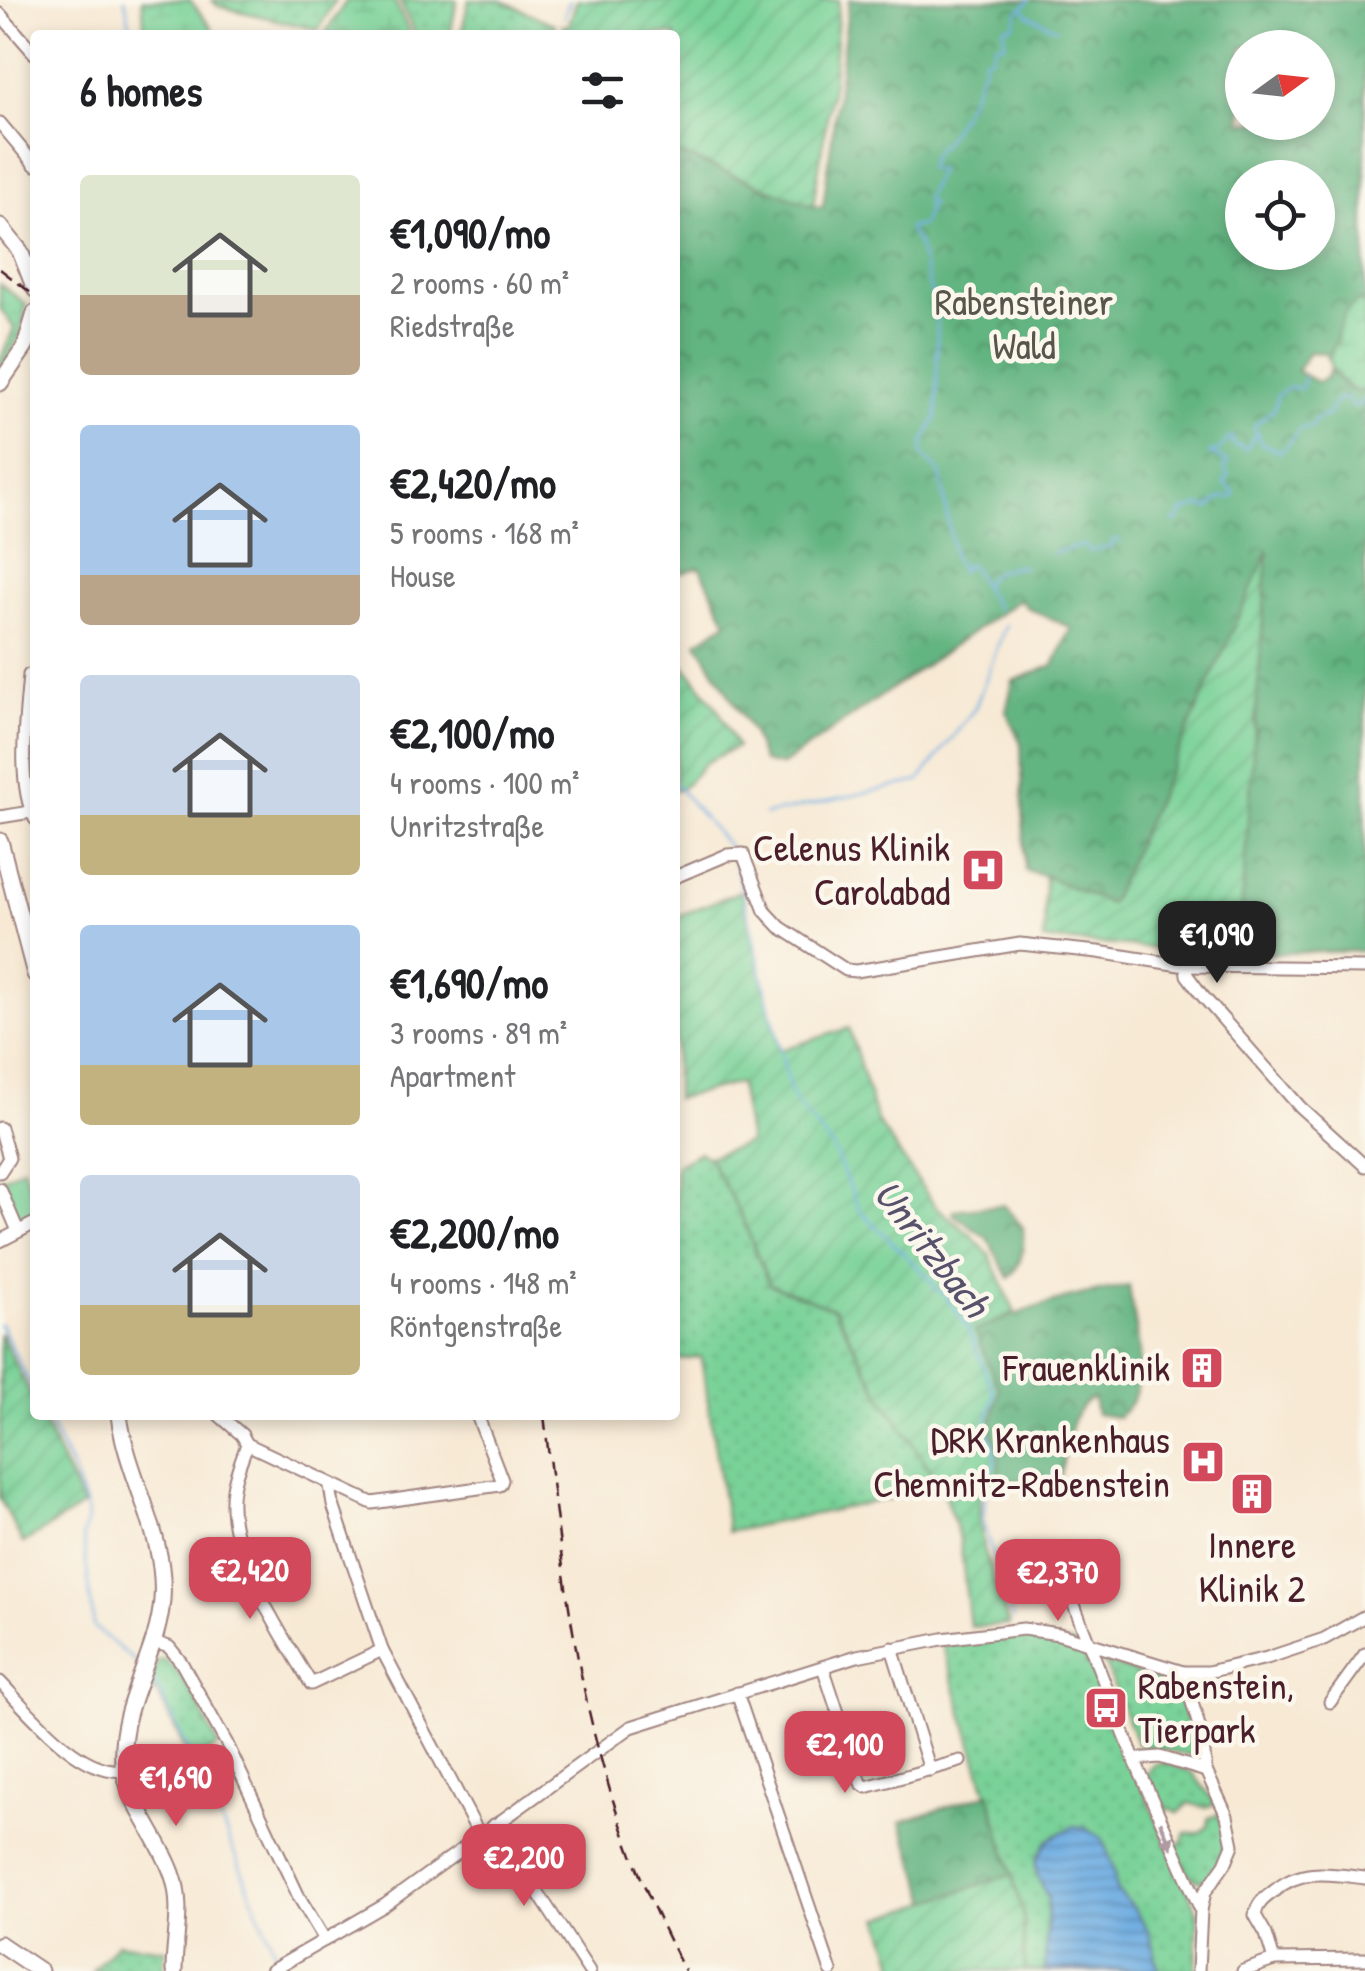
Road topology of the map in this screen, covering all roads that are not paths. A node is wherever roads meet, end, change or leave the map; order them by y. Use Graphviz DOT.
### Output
graph roads {
  1 [pos="0,14"];
  2 [pos="30,48"];
  3 [pos="0,123"];
  4 [pos="30,159"];
  5 [pos="0,226"];
  6 [pos="30,269"];
  7 [pos="30,331"];
  8 [pos="0,383"];
  9 [pos="28,675"];
  10 [pos="30,794"];
  11 [pos="30,816"];
  12 [pos="0,817"];
  13 [pos="0,842"];
  14 [pos="680,875"];
  15 [pos="30,955"];
  16 [pos="1186,966"];
  17 [pos="1365,968"];
  18 [pos="0,1128"];
  19 [pos="1365,1166"];
  20 [pos="0,1172"];
  21 [pos="0,1189"];
  22 [pos="30,1225"];
  23 [pos="18,1231"];
  24 [pos="0,1242"];
  25 [pos="120,1420"];
  26 [pos="224,1420"];
  27 [pos="479,1420"];
  28 [pos="247,1444"];
  29 [pos="330,1486"];
  30 [pos="1069,1592"];
  31 [pos="1365,1616"];
  32 [pos="154,1642"];
  33 [pos="1086,1642"];
  34 [pos="892,1648"];
  35 [pos="382,1650"];
  36 [pos="1365,1654"];
  37 [pos="824,1667"];
  38 [pos="1183,1672"];
  39 [pos="0,1682"];
  40 [pos="737,1693"];
  41 [pos="1330,1702"];
  42 [pos="1134,1759"];
  43 [pos="960,1761"];
  44 [pos="124,1770"];
  45 [pos="930,1770"];
  46 [pos="1206,1771"];
  47 [pos="494,1825"];
  48 [pos="480,1836"];
  49 [pos="1365,1878"];
  50 [pos="1201,1910"];
  51 [pos="324,1940"];
  52 [pos="0,1944"];
  53 [pos="1365,1959"];
  54 [pos="1274,1960"];
  55 [pos="288,1968"];
  56 [pos="40,1971"];
  57 [pos="174,1971"];
  58 [pos="271,1971"];
  59 [pos="590,1971"];
  60 [pos="832,1971"];
  61 [pos="1198,1971"];
  62 [pos="1242,1971"];
  1 -- 2 [label="street"];
  3 -- 4 [label="street"];
  5 -- 6 [label="main road"];
  7 -- 8 [label="main road"];
  9 -- 10 [label="street"];
  11 -- 12 [label="street"];
  13 -- 15 [label="main road"];
  14 -- 16 [label="street"];
  16 -- 17 [label="street"];
  16 -- 19 [label="street"];
  18 -- 20 [label="street"];
  21 -- 23 [label="street"];
  22 -- 23 [label="street"];
  23 -- 24 [label="street"];
  25 -- 32 [label="main road"];
  26 -- 28 [label="street"];
  27 -- 29 [label="street"];
  28 -- 29 [label="street"];
  28 -- 35 [label="street"];
  29 -- 35 [label="street"];
  30 -- 33 [label="street"];
  31 -- 38 [label="street"];
  32 -- 44 [label="main road"];
  32 -- 51 [label="street"];
  33 -- 34 [label="street"];
  33 -- 38 [label="street"];
  33 -- 42 [label="street"];
  34 -- 37 [label="street"];
  34 -- 45 [label="street"];
  35 -- 48 [label="street"];
  36 -- 41 [label="street"];
  37 -- 40 [label="street"];
  37 -- 45 [label="street"];
  38 -- 46 [label="street"];
  39 -- 44 [label="street"];
  40 -- 47 [label="street"];
  40 -- 60 [label="street"];
  42 -- 46 [label="street"];
  42 -- 50 [label="street, one-way"];
  43 -- 45 [label="street"];
  44 -- 57 [label="main road"];
  46 -- 50 [label="street"];
  47 -- 48 [label="street"];
  47 -- 59 [label="street"];
  48 -- 51 [label="street"];
  49 -- 54 [label="street"];
  50 -- 61 [label="street"];
  51 -- 55 [label="street"];
  52 -- 56 [label="main road"];
  53 -- 54 [label="street"];
  54 -- 62 [label="street"];
  55 -- 58 [label="street"];
}
